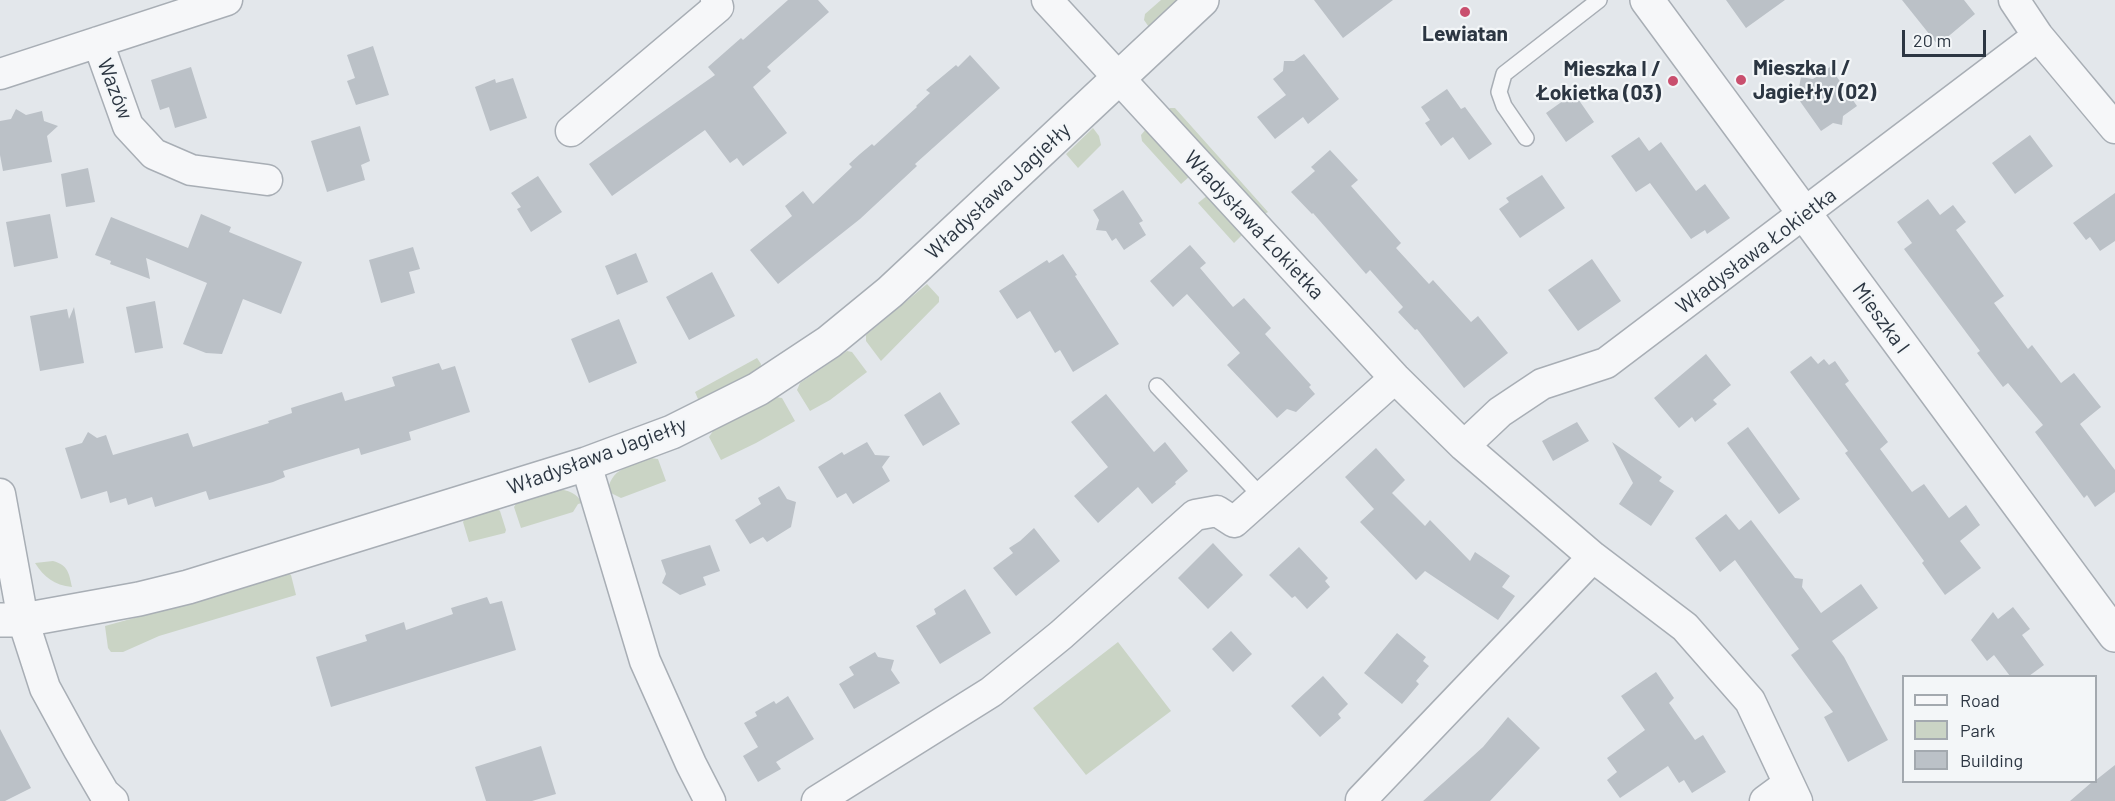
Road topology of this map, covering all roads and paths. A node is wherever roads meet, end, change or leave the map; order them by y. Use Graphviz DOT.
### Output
graph roads {
  1 [pos="227,0"];
  2 [pos="716,0"];
  3 [pos="1047,0"];
  4 [pos="1202,0"];
  5 [pos="1599,0"];
  6 [pos="1647,0"];
  7 [pos="2014,0"];
  8 [pos="2038,36"];
  9 [pos="98,42"];
  10 [pos="0,74"];
  11 [pos="1118,77"];
  12 [pos="2115,128"];
  13 [pos="571,131"];
  14 [pos="1526,138"];
  15 [pos="267,180"];
  16 [pos="1804,214"];
  17 [pos="1395,378"];
  18 [pos="1157,386"];
  19 [pos="1464,446"];
  20 [pos="586,464"];
  21 [pos="0,494"];
  22 [pos="1262,497"];
  23 [pos="1593,557"];
  24 [pos="11,620"];
  25 [pos="2115,635"];
  26 [pos="1783,795"];
  27 [pos="102,798"];
  28 [pos="1361,800"];
  29 [pos="710,801"];
  30 [pos="817,801"];
  1 -- 9 [label="street, Wazów"];
  2 -- 13 [label="street"];
  3 -- 11 [label="street, Władysława Łokietka"];
  4 -- 11 [label="street, Władysława Jagiełły"];
  5 -- 14 [label="lane"];
  6 -- 16 [label="street, Mieszka I"];
  7 -- 8 [label="street"];
  8 -- 12 [label="street"];
  8 -- 16 [label="street, Władysława Łokietka"];
  9 -- 10 [label="street, Wazów"];
  9 -- 15 [label="street, Wazów"];
  11 -- 17 [label="street, Władysława Łokietka"];
  11 -- 20 [label="street, Władysława Jagiełły"];
  16 -- 19 [label="street, Władysława Łokietka"];
  16 -- 25 [label="street, Mieszka I"];
  17 -- 19 [label="street, Władysława Łokietka"];
  17 -- 22 [label="street"];
  18 -- 22 [label="lane"];
  19 -- 23 [label="street, Władysława Łokietka"];
  20 -- 24 [label="street, Władysława Jagiełły"];
  20 -- 29 [label="street"];
  21 -- 24 [label="street"];
  22 -- 30 [label="street"];
  23 -- 26 [label="street, Władysława Łokietka"];
  23 -- 28 [label="street"];
  24 -- 27 [label="street"];
}
